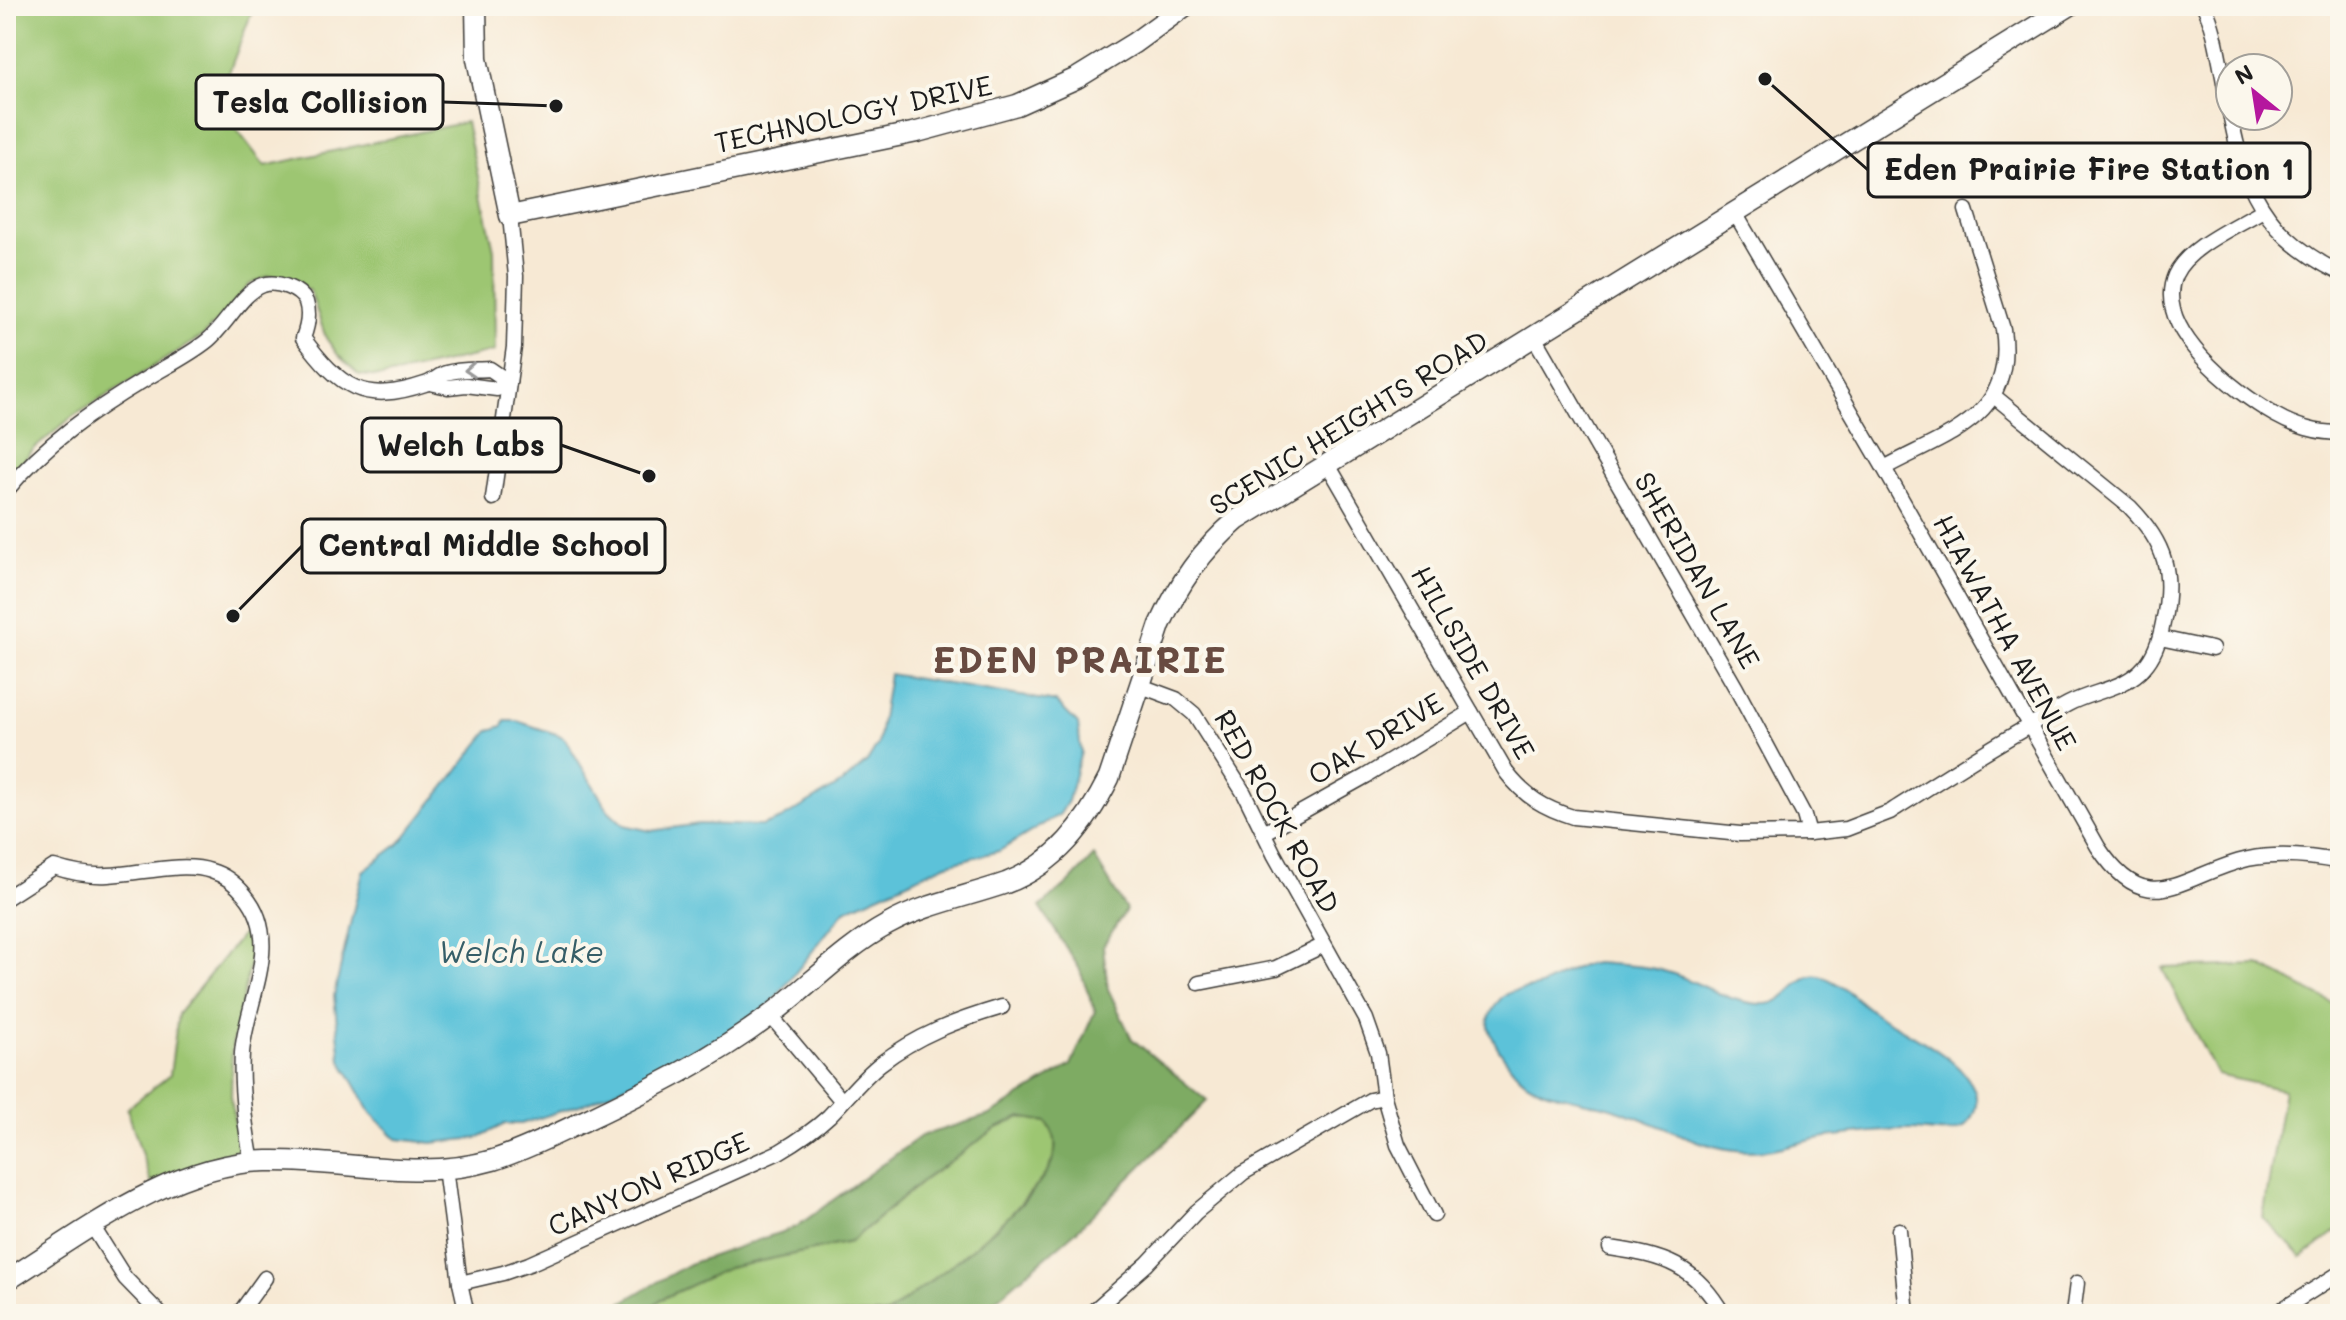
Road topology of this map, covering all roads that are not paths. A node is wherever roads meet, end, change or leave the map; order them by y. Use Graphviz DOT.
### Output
graph roads {
  1 [pos="476,6"];
  2 [pos="1185,6"];
  3 [pos="2069,6"];
  4 [pos="2204,6"];
  5 [pos="1966,210"];
  6 [pos="2263,210"];
  7 [pos="1735,213"];
  8 [pos="510,216"];
  9 [pos="2340,273"];
  10 [pos="1534,337"];
  11 [pos="509,382"];
  12 [pos="1994,396"];
  13 [pos="2340,433"];
  14 [pos="1327,463"];
  15 [pos="1884,468"];
  16 [pos="6,491"];
  17 [pos="493,498"];
  18 [pos="2160,638"];
  19 [pos="2212,649"];
  20 [pos="1141,686"];
  21 [pos="1471,712"];
  22 [pos="2028,726"];
  23 [pos="1264,833"];
  24 [pos="1809,833"];
  25 [pos="2340,862"];
  26 [pos="6,898"];
  27 [pos="1324,945"];
  28 [pos="1199,983"];
  29 [pos="1002,1007"];
  30 [pos="770,1015"];
  31 [pos="1384,1097"];
  32 [pos="842,1101"];
  33 [pos="252,1162"];
  34 [pos="445,1168"];
  35 [pos="1434,1215"];
  36 [pos="93,1227"];
  37 [pos="1899,1230"];
  38 [pos="1610,1248"];
  39 [pos="2340,1273"];
  40 [pos="265,1278"];
  41 [pos="6,1281"];
  42 [pos="460,1283"];
  43 [pos="2077,1283"];
  44 [pos="160,1314"];
  45 [pos="239,1314"];
  46 [pos="467,1314"];
  47 [pos="1090,1314"];
  48 [pos="1723,1314"];
  49 [pos="1907,1314"];
  50 [pos="2073,1314"];
  51 [pos="2275,1314"];
  1 -- 8 [label="street"];
  2 -- 8 [label="street, TECHNOLOGY DRIVE"];
  3 -- 7 [label="street, SCENIC HEIGHTS ROAD"];
  4 -- 6 [label="street"];
  5 -- 12 [label="street"];
  6 -- 9 [label="street"];
  6 -- 13 [label="street"];
  7 -- 10 [label="street, SCENIC HEIGHTS ROAD"];
  7 -- 15 [label="street, HIAWATHA AVENUE"];
  8 -- 11 [label="street"];
  10 -- 14 [label="street, SCENIC HEIGHTS ROAD"];
  10 -- 24 [label="street, SHERIDAN LANE"];
  11 -- 16 [label="street"];
  11 -- 17 [label="street"];
  12 -- 15 [label="street"];
  12 -- 18 [label="street"];
  14 -- 20 [label="street, SCENIC HEIGHTS ROAD"];
  14 -- 21 [label="street, HILLSIDE DRIVE"];
  15 -- 22 [label="street, HIAWATHA AVENUE"];
  18 -- 19 [label="street"];
  18 -- 22 [label="street, HILLSIDE DRIVE"];
  20 -- 23 [label="street, RED ROCK ROAD"];
  20 -- 30 [label="street, SCENIC HEIGHTS ROAD"];
  21 -- 23 [label="street, OAK DRIVE"];
  21 -- 24 [label="street, HILLSIDE DRIVE"];
  22 -- 24 [label="street, HILLSIDE DRIVE"];
  22 -- 25 [label="street, HIAWATHA AVENUE"];
  23 -- 27 [label="street, RED ROCK ROAD"];
  26 -- 33 [label="street"];
  27 -- 28 [label="street, RED ROCK ROAD"];
  27 -- 31 [label="street, RED ROCK ROAD"];
  29 -- 32 [label="street, CANYON RIDGE"];
  30 -- 32 [label="street"];
  30 -- 34 [label="street, SCENIC HEIGHTS ROAD"];
  31 -- 35 [label="street, RED ROCK ROAD"];
  31 -- 47 [label="street"];
  32 -- 42 [label="street, CANYON RIDGE"];
  33 -- 34 [label="street, SCENIC HEIGHTS ROAD"];
  33 -- 36 [label="street, SCENIC HEIGHTS ROAD"];
  34 -- 42 [label="street"];
  36 -- 41 [label="street, SCENIC HEIGHTS ROAD"];
  36 -- 44 [label="street"];
  37 -- 49 [label="street"];
  38 -- 48 [label="street"];
  39 -- 51 [label="street"];
  40 -- 45 [label="street"];
  42 -- 46 [label="street"];
  43 -- 50 [label="street"];
}
